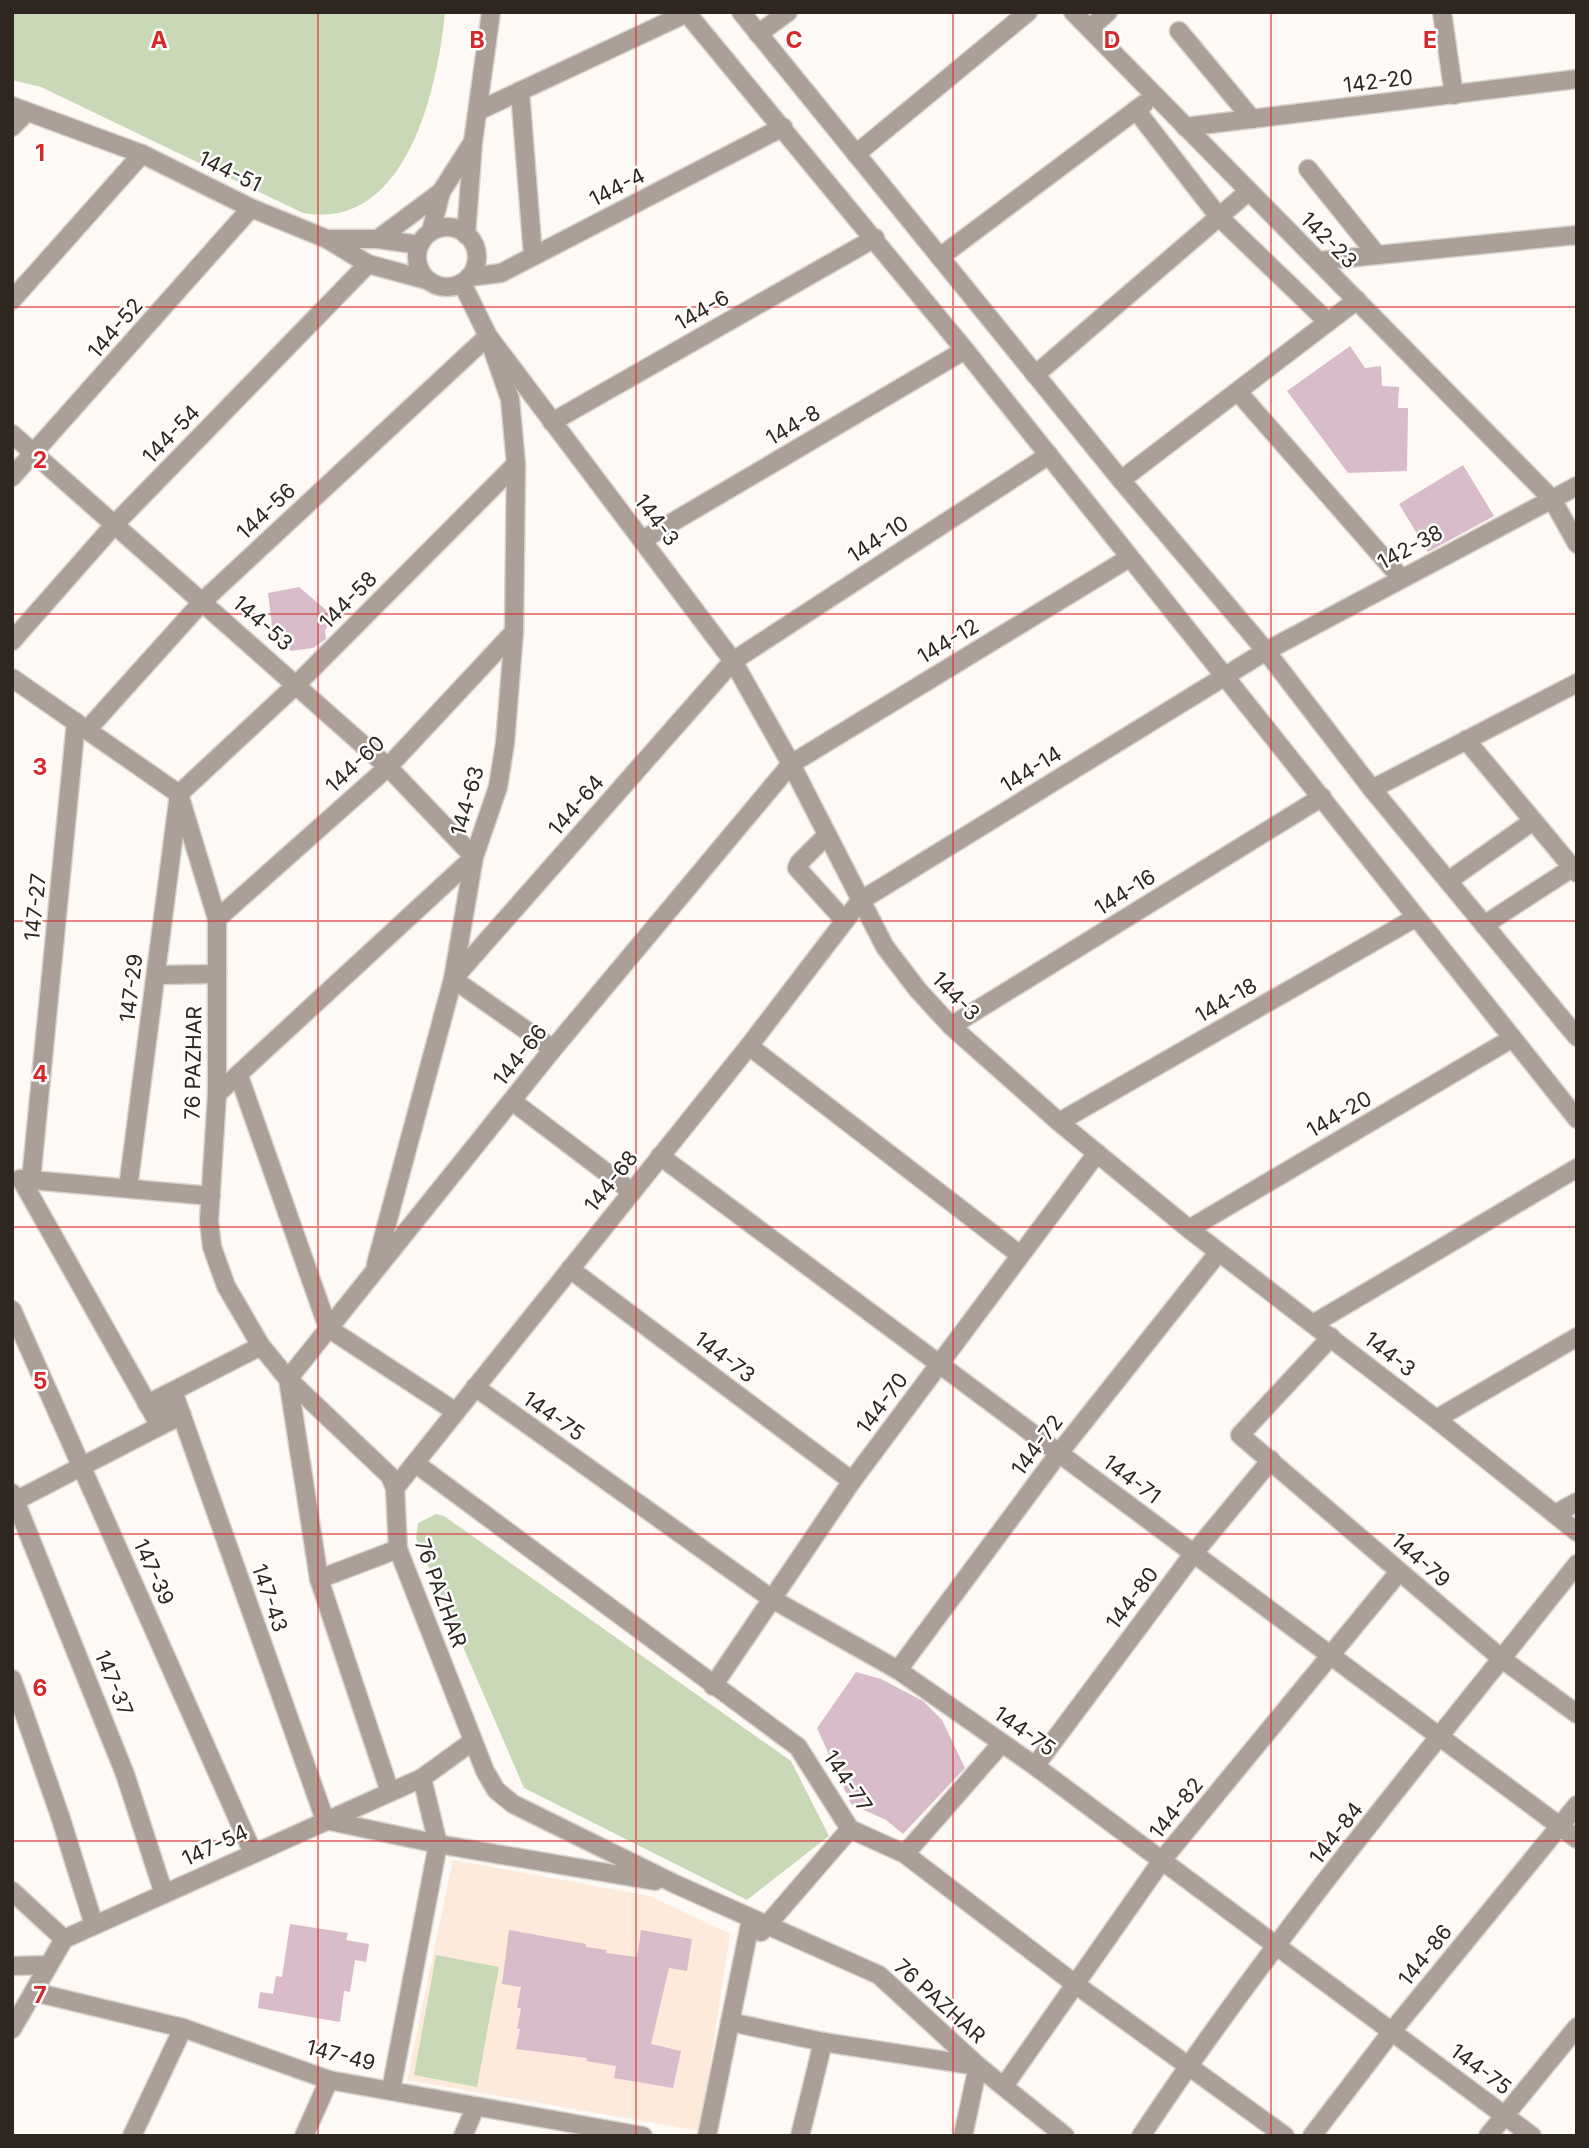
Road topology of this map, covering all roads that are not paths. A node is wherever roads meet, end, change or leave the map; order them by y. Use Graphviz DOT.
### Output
graph roads {
  1 [pos="491,12"];
  2 [pos="741,12"];
  3 [pos="788,12"];
  4 [pos="1028,12"];
  5 [pos="1073,12"];
  6 [pos="1108,12"];
  7 [pos="1442,12"];
  8 [pos="687,13"];
  9 [pos="1090,28"];
  10 [pos="1179,31"];
  11 [pos="758,34"];
  12 [pos="1577,79"];
  13 [pos="520,91"];
  14 [pos="1454,95"];
  15 [pos="1154,96"];
  16 [pos="20,109"];
  17 [pos="480,110"];
  18 [pos="1136,110"];
  19 [pos="1252,119"];
  20 [pos="12,127"];
  21 [pos="783,127"];
  22 [pos="1185,127"];
  23 [pos="473,142"];
  24 [pos="142,154"];
  25 [pos="856,154"];
  26 [pos="1308,169"];
  27 [pos="1249,191"];
  28 [pos="441,192"];
  29 [pos="251,208"];
  30 [pos="1219,217"];
  31 [pos="432,231"];
  32 [pos="466,235"];
  33 [pos="1577,235"];
  34 [pos="875,238"];
  35 [pos="327,239"];
  36 [pos="378,239"];
  37 [pos="419,245"];
  38 [pos="1377,255"];
  39 [pos="533,256"];
  40 [pos="940,257"];
  41 [pos="1318,261"];
  42 [pos="369,264"];
  43 [pos="427,280"];
  44 [pos="458,282"];
  45 [pos="12,300"];
  46 [pos="1357,300"];
  47 [pos="1328,322"];
  48 [pos="486,332"];
  49 [pos="965,350"];
  50 [pos="1035,375"];
  51 [pos="1238,392"];
  52 [pos="552,422"];
  53 [pos="12,434"];
  54 [pos="34,453"];
  55 [pos="1049,455"];
  56 [pos="516,464"];
  57 [pos="12,477"];
  58 [pos="1121,480"];
  59 [pos="1577,486"];
  60 [pos="1552,499"];
  61 [pos="115,524"];
  62 [pos="644,539"];
  63 [pos="1577,544"];
  64 [pos="1129,558"];
  65 [pos="1401,578"];
  66 [pos="202,601"];
  67 [pos="514,632"];
  68 [pos="12,642"];
  69 [pos="1266,651"];
  70 [pos="733,661"];
  71 [pos="1226,675"];
  72 [pos="12,678"];
  73 [pos="1577,683"];
  74 [pos="297,684"];
  75 [pos="81,726"];
  76 [pos="1466,740"];
  77 [pos="791,764"];
  78 [pos="388,767"];
  79 [pos="1371,789"];
  80 [pos="178,794"];
  81 [pos="1322,797"];
  82 [pos="1533,821"];
  83 [pos="827,835"];
  84 [pos="474,857"];
  85 [pos="1574,871"];
  86 [pos="1448,881"];
  87 [pos="860,901"];
  88 [pos="1415,918"];
  89 [pos="217,919"];
  90 [pos="845,921"];
  91 [pos="1484,925"];
  92 [pos="156,975"];
  93 [pos="218,975"];
  94 [pos="453,979"];
  95 [pos="951,1026"];
  96 [pos="1577,1037"];
  97 [pos="1511,1039"];
  98 [pos="749,1046"];
  99 [pos="553,1049"];
  100 [pos="239,1076"];
  101 [pos="217,1094"];
  102 [pos="512,1101"];
  103 [pos="1577,1119"];
  104 [pos="1059,1122"];
  105 [pos="1097,1153"];
  106 [pos="660,1156"];
  107 [pos="1577,1168"];
  108 [pos="22,1179"];
  109 [pos="128,1188"];
  110 [pos="632,1192"];
  111 [pos="211,1196"];
  112 [pos="1189,1229"];
  113 [pos="1218,1253"];
  114 [pos="1020,1255"];
  115 [pos="570,1269"];
  116 [pos="375,1270"];
  117 [pos="12,1310"];
  118 [pos="1313,1324"];
  119 [pos="328,1328"];
  120 [pos="1331,1337"];
  121 [pos="1577,1337"];
  122 [pos="18,1339"];
  123 [pos="261,1346"];
  124 [pos="939,1364"];
  125 [pos="289,1379"];
  126 [pos="475,1387"];
  127 [pos="173,1391"];
  128 [pos="147,1404"];
  129 [pos="456,1412"];
  130 [pos="169,1417"];
  131 [pos="1436,1419"];
  132 [pos="1059,1453"];
  133 [pos="1271,1460"];
  134 [pos="415,1463"];
  135 [pos="83,1467"];
  136 [pos="852,1481"];
  137 [pos="395,1488"];
  138 [pos="15,1497"];
  139 [pos="1577,1502"];
  140 [pos="1555,1514"];
  141 [pos="1577,1532"];
  142 [pos="398,1549"];
  143 [pos="1194,1553"];
  144 [pos="1577,1564"];
  145 [pos="1399,1572"];
  146 [pos="319,1579"];
  147 [pos="772,1599"];
  148 [pos="1330,1655"];
  149 [pos="1502,1659"];
  150 [pos="898,1670"];
  151 [pos="12,1679"];
  152 [pos="713,1686"];
  153 [pos="1577,1714"];
  154 [pos="1440,1737"];
  155 [pos="473,1741"];
  156 [pos="1002,1743"];
  157 [pos="1035,1766"];
  158 [pos="422,1778"];
  159 [pos="390,1792"];
  160 [pos="1577,1805"];
  161 [pos="325,1820"];
  162 [pos="1560,1826"];
  163 [pos="850,1829"];
  164 [pos="1577,1839"];
  165 [pos="438,1844"];
  166 [pos="253,1853"];
  167 [pos="905,1854"];
  168 [pos="1163,1859"];
  169 [pos="675,1884"];
  170 [pos="12,1891"];
  171 [pos="164,1894"];
  172 [pos="758,1922"];
  173 [pos="94,1925"];
  174 [pos="64,1940"];
  175 [pos="1277,1944"];
  176 [pos="49,1965"];
  177 [pos="12,1966"];
  178 [pos="1075,1984"];
  179 [pos="34,1992"];
  180 [pos="730,2022"];
  181 [pos="1577,2027"];
  182 [pos="183,2028"];
  183 [pos="12,2029"];
  184 [pos="1392,2030"];
  185 [pos="823,2042"];
  186 [pos="978,2066"];
  187 [pos="1188,2066"];
  188 [pos="329,2080"];
  189 [pos="1004,2086"];
  190 [pos="391,2091"];
  191 [pos="475,2108"];
  192 [pos="1504,2116"];
  193 [pos="633,2135"];
  194 [pos="132,2136"];
  195 [pos="304,2136"];
  196 [pos="463,2136"];
  197 [pos="707,2136"];
  198 [pos="800,2136"];
  199 [pos="963,2136"];
  200 [pos="1065,2136"];
  201 [pos="1141,2136"];
  202 [pos="1285,2136"];
  203 [pos="1312,2136"];
  204 [pos="1488,2136"];
  205 [pos="1532,2136"];
  1 -- 17 [label="street"];
  2 -- 11 [label="street"];
  3 -- 11 [label="street"];
  4 -- 25 [label="street"];
  5 -- 9 [label="street, 142-23"];
  6 -- 9 [label="street"];
  7 -- 14 [label="street"];
  8 -- 13 [label="street"];
  8 -- 21 [label="street"];
  9 -- 15 [label="street, 142-23"];
  10 -- 19 [label="street"];
  11 -- 25 [label="street"];
  12 -- 14 [label="street, 142-20"];
  13 -- 17 [label="street"];
  13 -- 39 [label="street"];
  14 -- 19 [label="street, 142-20"];
  15 -- 18 [label="street"];
  15 -- 22 [label="street, 142-23"];
  16 -- 20 [label="street"];
  16 -- 24 [label="street, 144-51"];
  17 -- 23 [label="street"];
  18 -- 30 [label="street"];
  18 -- 40 [label="street"];
  19 -- 22 [label="street, 142-20"];
  21 -- 34 [label="street"];
  21 -- 39 [label="street, 144-4"];
  22 -- 27 [label="street, 142-23"];
  23 -- 28 [label="street"];
  23 -- 32 [label="street"];
  24 -- 29 [label="street, 144-51"];
  24 -- 45 [label="street"];
  25 -- 40 [label="street"];
  26 -- 38 [label="street"];
  27 -- 30 [label="street"];
  27 -- 41 [label="street, 142-23"];
  28 -- 31 [label="street"];
  28 -- 36 [label="street"];
  29 -- 35 [label="street, 144-51"];
  29 -- 54 [label="street, 144-52"];
  30 -- 47 [label="street"];
  30 -- 50 [label="street"];
  31 -- 32 [label="street"];
  31 -- 37 [label="street"];
  32 -- 44 [label="street"];
  33 -- 38 [label="street"];
  34 -- 49 [label="street"];
  34 -- 52 [label="street, 144-6"];
  35 -- 36 [label="street"];
  35 -- 42 [label="street, 144-51"];
  36 -- 37 [label="street"];
  37 -- 43 [label="street"];
  38 -- 41 [label="street"];
  39 -- 44 [label="street, 144-4"];
  40 -- 50 [label="street"];
  41 -- 46 [label="street, 142-23"];
  42 -- 43 [label="street, 144-51"];
  42 -- 61 [label="street, 144-54"];
  43 -- 44 [label="street"];
  44 -- 48 [label="street, 144-3"];
  46 -- 47 [label="street"];
  46 -- 60 [label="street, 142-23"];
  47 -- 51 [label="street"];
  48 -- 52 [label="street, 144-3"];
  48 -- 56 [label="street, 144-63"];
  48 -- 66 [label="street, 144-56"];
  49 -- 55 [label="street"];
  49 -- 62 [label="street, 144-8"];
  50 -- 58 [label="street"];
  51 -- 58 [label="street"];
  51 -- 65 [label="street"];
  52 -- 62 [label="street, 144-3"];
  53 -- 54 [label="street, 144-53"];
  54 -- 57 [label="street, 144-52"];
  54 -- 61 [label="street, 144-53"];
  55 -- 64 [label="street"];
  55 -- 70 [label="street, 144-10"];
  56 -- 67 [label="street, 144-63"];
  56 -- 74 [label="street, 144-58"];
  58 -- 69 [label="street"];
  59 -- 60 [label="street, 142-38"];
  60 -- 63 [label="street, 142-23"];
  60 -- 65 [label="street, 142-38"];
  61 -- 66 [label="street, 144-53"];
  61 -- 68 [label="street, 144-54"];
  62 -- 70 [label="street, 144-3"];
  64 -- 71 [label="street"];
  64 -- 77 [label="street, 144-12"];
  65 -- 69 [label="street, 142-38"];
  66 -- 74 [label="street, 144-53"];
  66 -- 75 [label="street, 144-56"];
  67 -- 78 [label="street, 144-60"];
  67 -- 84 [label="street, 144-63"];
  69 -- 71 [label="street, 142-38"];
  69 -- 79 [label="street"];
  70 -- 77 [label="street, 144-3"];
  70 -- 94 [label="street, 144-64"];
  71 -- 81 [label="street"];
  71 -- 87 [label="street, 144-14"];
  72 -- 75 [label="street"];
  73 -- 76 [label="street"];
  74 -- 78 [label="street, 144-53"];
  74 -- 80 [label="street, 144-58"];
  75 -- 80 [label="street"];
  75 -- 108 [label="street, 147-27"];
  76 -- 79 [label="street"];
  76 -- 82 [label="street"];
  77 -- 83 [label="street, 144-3"];
  77 -- 99 [label="street, 144-66"];
  78 -- 84 [label="street, 144-53"];
  78 -- 89 [label="street, 144-60"];
  79 -- 86 [label="street"];
  80 -- 89 [label="street, 76 PAZHAR"];
  80 -- 92 [label="street, 147-29"];
  81 -- 88 [label="street"];
  81 -- 95 [label="street, 144-16"];
  82 -- 85 [label="street"];
  82 -- 86 [label="street"];
  83 -- 87 [label="street, 144-3"];
  83 -- 90 [label="street"];
  84 -- 94 [label="street, 144-63"];
  84 -- 100 [label="street"];
  85 -- 91 [label="street"];
  86 -- 91 [label="street"];
  87 -- 90 [label="street, 144-68"];
  87 -- 95 [label="street, 144-3"];
  88 -- 97 [label="street"];
  88 -- 104 [label="street, 144-18"];
  89 -- 93 [label="street, 76 PAZHAR"];
  90 -- 98 [label="street, 144-68"];
  91 -- 96 [label="street"];
  92 -- 93 [label="street"];
  92 -- 109 [label="street, 147-29"];
  93 -- 101 [label="street, 76 PAZHAR"];
  94 -- 99 [label="street"];
  94 -- 116 [label="street, 144-63"];
  95 -- 104 [label="street, 144-3"];
  97 -- 103 [label="street"];
  97 -- 112 [label="street, 144-20"];
  98 -- 106 [label="street, 144-68"];
  98 -- 114 [label="street"];
  99 -- 102 [label="street, 144-66"];
  100 -- 101 [label="street"];
  100 -- 119 [label="street"];
  101 -- 111 [label="street, 76 PAZHAR"];
  102 -- 110 [label="street"];
  102 -- 116 [label="street, 144-66"];
  104 -- 105 [label="street, 144-3"];
  105 -- 112 [label="street, 144-3"];
  105 -- 114 [label="street, 144-70"];
  106 -- 110 [label="street, 144-68"];
  106 -- 124 [label="street, 144-71"];
  107 -- 118 [label="street"];
  108 -- 109 [label="street"];
  108 -- 128 [label="street"];
  109 -- 111 [label="street"];
  110 -- 115 [label="street, 144-68"];
  111 -- 123 [label="street, 76 PAZHAR"];
  112 -- 113 [label="street, 144-3"];
  113 -- 118 [label="street, 144-3"];
  113 -- 132 [label="street, 144-72"];
  114 -- 124 [label="street, 144-70"];
  115 -- 126 [label="street, 144-68"];
  115 -- 136 [label="street, 144-73"];
  116 -- 119 [label="street, 144-66"];
  117 -- 122 [label="street, 147-39"];
  118 -- 120 [label="street, 144-3"];
  119 -- 125 [label="street, 144-66"];
  119 -- 129 [label="street"];
  120 -- 131 [label="street, 144-3"];
  120 -- 133 [label="street, 144-79"];
  121 -- 131 [label="street"];
  122 -- 135 [label="street, 147-39"];
  123 -- 125 [label="street, 76 PAZHAR"];
  123 -- 127 [label="street"];
  124 -- 132 [label="street, 144-71"];
  124 -- 136 [label="street, 144-70"];
  125 -- 137 [label="street, 76 PAZHAR"];
  125 -- 146 [label="street"];
  126 -- 129 [label="street, 144-68"];
  126 -- 147 [label="street, 144-75"];
  127 -- 128 [label="street"];
  127 -- 130 [label="street"];
  128 -- 130 [label="street"];
  129 -- 134 [label="street, 144-68"];
  130 -- 135 [label="street"];
  130 -- 161 [label="street, 147-43"];
  131 -- 140 [label="street, 144-3"];
  132 -- 143 [label="street, 144-71"];
  132 -- 150 [label="street, 144-72"];
  133 -- 143 [label="street, 144-80"];
  133 -- 145 [label="street, 144-79"];
  134 -- 137 [label="street, 144-68"];
  134 -- 152 [label="street, 144-77"];
  135 -- 138 [label="street"];
  135 -- 166 [label="street, 147-39"];
  136 -- 147 [label="street, 144-70"];
  137 -- 142 [label="street, 76 PAZHAR"];
  138 -- 171 [label="street, 147-37"];
  139 -- 140 [label="street"];
  140 -- 141 [label="street, 144-3"];
  142 -- 146 [label="street"];
  142 -- 155 [label="street, 76 PAZHAR"];
  143 -- 148 [label="street, 144-71"];
  143 -- 157 [label="street, 144-80"];
  144 -- 149 [label="street, 144-84"];
  145 -- 148 [label="street, 144-82"];
  145 -- 149 [label="street, 144-79"];
  146 -- 159 [label="street"];
  147 -- 150 [label="street, 144-75"];
  147 -- 152 [label="street, 144-70"];
  148 -- 154 [label="street, 144-71"];
  148 -- 168 [label="street, 144-82"];
  149 -- 153 [label="street, 144-79"];
  149 -- 154 [label="street, 144-84"];
  150 -- 156 [label="street, 144-75"];
  151 -- 173 [label="street"];
  152 -- 163 [label="street, 144-77"];
  154 -- 162 [label="street, 144-71"];
  154 -- 175 [label="street, 144-84"];
  155 -- 158 [label="street, 147-54"];
  155 -- 169 [label="street, 76 PAZHAR"];
  156 -- 157 [label="street, 144-75"];
  156 -- 167 [label="street"];
  157 -- 168 [label="street, 144-75"];
  158 -- 159 [label="street, 147-54"];
  158 -- 165 [label="street"];
  159 -- 161 [label="street, 147-54"];
  160 -- 162 [label="street, 144-86"];
  161 -- 165 [label="street"];
  161 -- 166 [label="street, 147-54"];
  162 -- 164 [label="street, 144-71"];
  162 -- 184 [label="street, 144-86"];
  163 -- 167 [label="street, 144-77"];
  163 -- 172 [label="street"];
  165 -- 169 [label="street"];
  165 -- 190 [label="street"];
  166 -- 171 [label="street, 147-54"];
  167 -- 178 [label="street, 144-77"];
  168 -- 175 [label="street, 144-75"];
  168 -- 178 [label="street, 144-82"];
  169 -- 172 [label="street, 76 PAZHAR"];
  170 -- 174 [label="street"];
  171 -- 173 [label="street, 147-54"];
  172 -- 180 [label="street"];
  172 -- 186 [label="street, 76 PAZHAR"];
  173 -- 174 [label="street, 147-54"];
  174 -- 176 [label="street"];
  175 -- 184 [label="street, 144-75"];
  175 -- 187 [label="street, 144-84"];
  176 -- 177 [label="street"];
  176 -- 179 [label="street"];
  178 -- 187 [label="street, 144-77"];
  178 -- 189 [label="street, 144-82"];
  179 -- 182 [label="street, 147-49"];
  179 -- 183 [label="street"];
  180 -- 185 [label="street"];
  180 -- 197 [label="street"];
  181 -- 192 [label="street"];
  182 -- 188 [label="street, 147-49"];
  182 -- 194 [label="street"];
  184 -- 192 [label="street, 144-75"];
  184 -- 203 [label="street, 144-86"];
  185 -- 186 [label="street"];
  185 -- 198 [label="street"];
  186 -- 189 [label="street, 76 PAZHAR"];
  186 -- 199 [label="street"];
  187 -- 201 [label="street, 144-84"];
  187 -- 202 [label="street, 144-77"];
  188 -- 190 [label="street, 147-49"];
  188 -- 195 [label="street"];
  189 -- 200 [label="street, 76 PAZHAR"];
  190 -- 191 [label="street, 147-49"];
  191 -- 193 [label="street, 147-49"];
  191 -- 196 [label="street"];
  192 -- 204 [label="street"];
  192 -- 205 [label="street, 144-75"];
}
